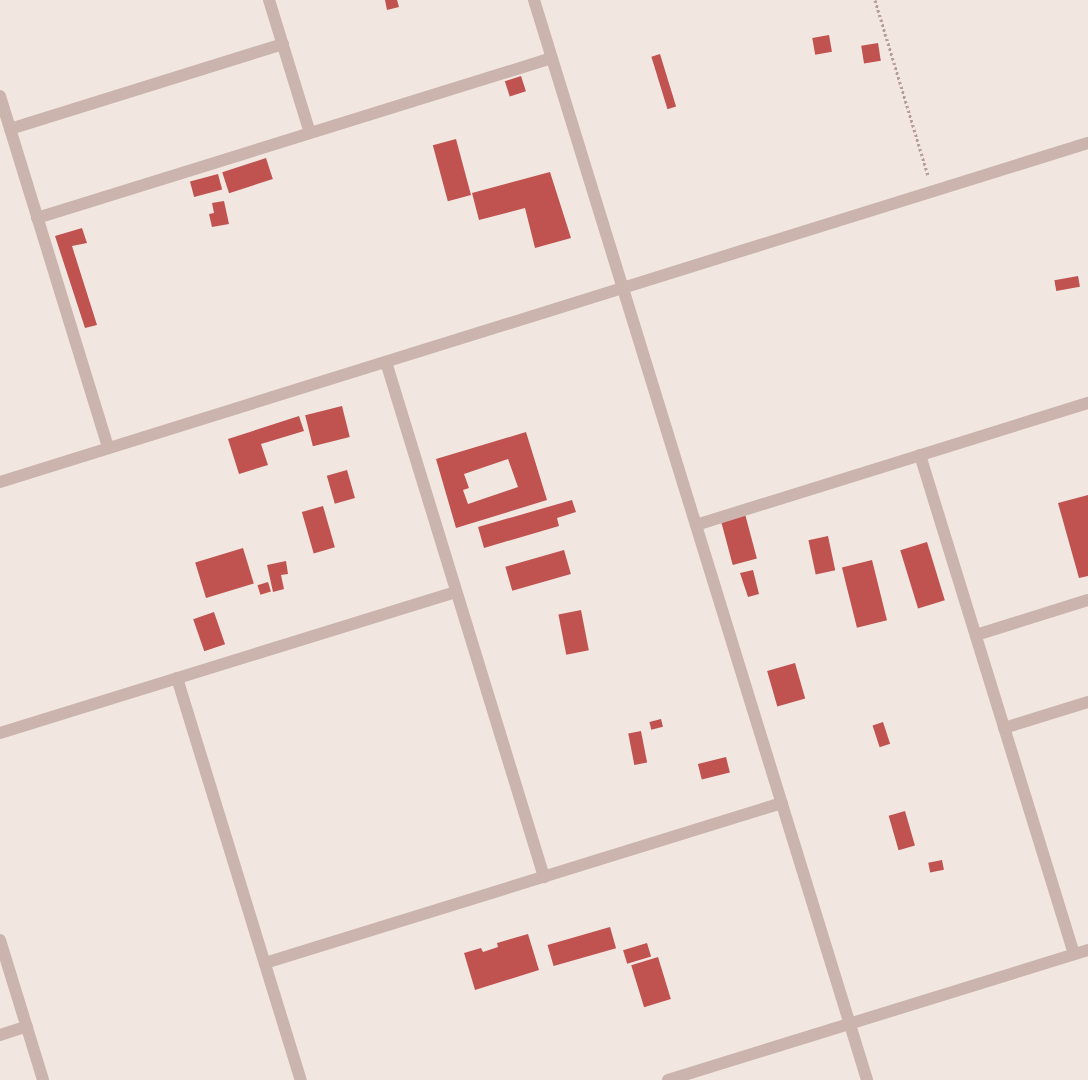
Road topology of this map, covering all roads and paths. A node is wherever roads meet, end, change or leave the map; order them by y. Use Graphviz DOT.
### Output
graph roads {
  1 [pos="269,0"];
  2 [pos="534,0"];
  3 [pos="875,0"];
  4 [pos="283,44"];
  5 [pos="552,58"];
  6 [pos="0,96"];
  7 [pos="10,129"];
  8 [pos="310,133"];
  9 [pos="1088,143"];
  10 [pos="933,192"];
  11 [pos="37,218"];
  12 [pos="623,288"];
  13 [pos="386,362"];
  14 [pos="1088,403"];
  15 [pos="108,448"];
  16 [pos="920,455"];
  17 [pos="0,482"];
  18 [pos="696,525"];
  19 [pos="456,592"];
  20 [pos="1088,600"];
  21 [pos="976,635"];
  22 [pos="177,678"];
  23 [pos="1088,702"];
  24 [pos="1004,728"];
  25 [pos="0,733"];
  26 [pos="782,803"];
  27 [pos="544,877"];
  28 [pos="0,940"];
  29 [pos="1088,950"];
  30 [pos="1074,954"];
  31 [pos="265,963"];
  32 [pos="850,1024"];
  33 [pos="27,1026"];
  34 [pos="0,1035"];
  35 [pos="43,1080"];
  36 [pos="301,1080"];
  37 [pos="668,1080"];
  38 [pos="867,1080"];
  1 -- 4 [label="street"];
  2 -- 5 [label="street"];
  3 -- 10 [label="path"];
  4 -- 7 [label="street"];
  4 -- 8 [label="street"];
  5 -- 8 [label="street"];
  5 -- 12 [label="street"];
  6 -- 7 [label="street"];
  7 -- 11 [label="street"];
  8 -- 11 [label="street"];
  9 -- 10 [label="street"];
  10 -- 12 [label="street"];
  11 -- 15 [label="street"];
  12 -- 13 [label="street"];
  12 -- 18 [label="street"];
  13 -- 15 [label="street"];
  13 -- 19 [label="street"];
  14 -- 16 [label="street"];
  15 -- 17 [label="street"];
  16 -- 18 [label="street"];
  16 -- 21 [label="street"];
  18 -- 26 [label="street"];
  19 -- 22 [label="street"];
  19 -- 27 [label="street"];
  20 -- 21 [label="street"];
  21 -- 24 [label="street"];
  22 -- 25 [label="street"];
  22 -- 31 [label="street"];
  23 -- 24 [label="street"];
  24 -- 30 [label="street"];
  26 -- 27 [label="street"];
  26 -- 32 [label="street"];
  27 -- 31 [label="street"];
  28 -- 33 [label="street"];
  29 -- 30 [label="street"];
  30 -- 32 [label="street"];
  31 -- 36 [label="street"];
  32 -- 37 [label="street"];
  32 -- 38 [label="street"];
  33 -- 34 [label="street"];
  33 -- 35 [label="street"];
}
